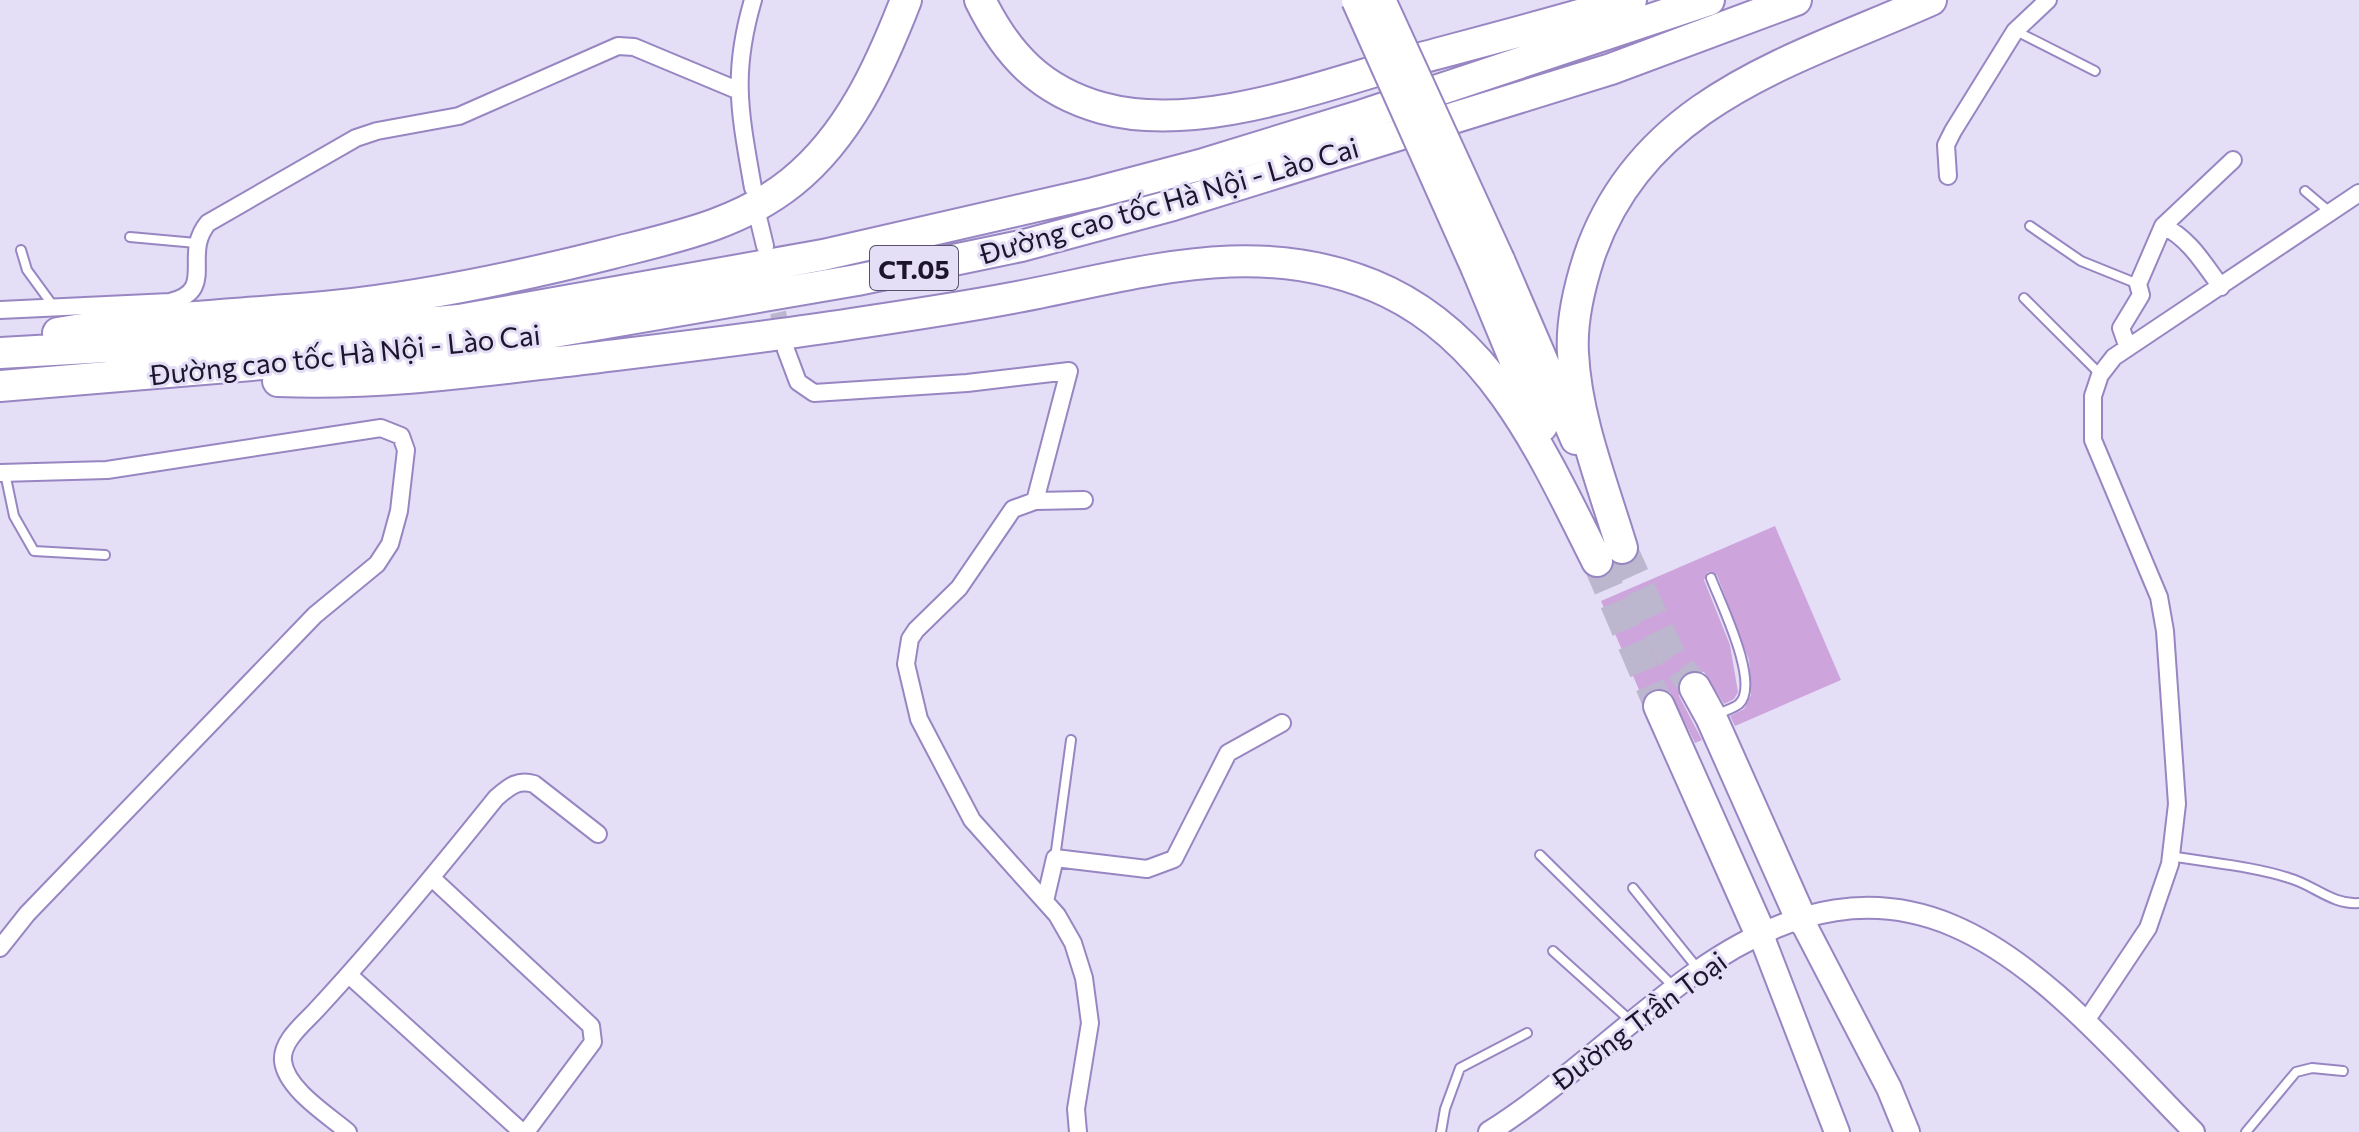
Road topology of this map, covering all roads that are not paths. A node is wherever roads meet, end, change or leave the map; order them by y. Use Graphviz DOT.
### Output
graph roads {
  1 [pos="753,0"];
  2 [pos="906,0"];
  3 [pos="980,0"];
  4 [pos="1357,0"];
  5 [pos="1380,0"];
  6 [pos="1631,0"];
  7 [pos="1709,0"];
  8 [pos="1796,0"];
  9 [pos="1931,0"];
  10 [pos="2048,0"];
  11 [pos="2015,31"];
  12 [pos="2095,71"];
  13 [pos="737,90"];
  14 [pos="2233,160"];
  15 [pos="1948,176"];
  16 [pos="753,188"];
  17 [pos="2305,191"];
  18 [pos="2359,193"];
  19 [pos="2331,213"];
  20 [pos="758,217"];
  21 [pos="2030,226"];
  22 [pos="2163,226"];
  23 [pos="130,237"];
  24 [pos="196,243"];
  25 [pos="765,246"];
  26 [pos="21,250"];
  27 [pos="1488,264"];
  28 [pos="2138,284"];
  29 [pos="2221,287"];
  30 [pos="2024,298"];
  31 [pos="55,307"];
  32 [pos="0,310"];
  33 [pos="0,344"];
  34 [pos="2128,348"];
  35 [pos="786,350"];
  36 [pos="0,353"];
  37 [pos="2100,375"];
  38 [pos="144,376"];
  39 [pos="0,386"];
  40 [pos="2,473"];
  41 [pos="1084,500"];
  42 [pos="1035,501"];
  43 [pos="1610,554"];
  44 [pos="105,555"];
  45 [pos="1711,578"];
  46 [pos="1695,688"];
  47 [pos="1659,706"];
  48 [pos="1711,717"];
  49 [pos="1282,723"];
  50 [pos="1071,740"];
  51 [pos="598,834"];
  52 [pos="1540,855"];
  53 [pos="2171,856"];
  54 [pos="1055,858"];
  55 [pos="432,878"];
  56 [pos="1633,888"];
  57 [pos="1045,901"];
  58 [pos="2359,903"];
  59 [pos="1801,919"];
  60 [pos="1761,935"];
  61 [pos="0,948"];
  62 [pos="1553,951"];
  63 [pos="1699,970"];
  64 [pos="349,975"];
  65 [pos="1675,988"];
  66 [pos="2086,1021"];
  67 [pos="1632,1022"];
  68 [pos="1527,1033"];
  69 [pos="2343,1071"];
  70 [pos="1501,1129"];
  71 [pos="348,1132"];
  72 [pos="524,1132"];
  73 [pos="1078,1132"];
  74 [pos="1441,1132"];
  75 [pos="1837,1132"];
  76 [pos="1907,1132"];
  77 [pos="2194,1132"];
  78 [pos="2246,1132"];
  1 -- 13 [label="street"];
  2 -- 33 [label="highway"];
  3 -- 6 [label="highway"];
  4 -- 27 [label="highway, bridge"];
  5 -- 27 [label="highway, bridge"];
  7 -- 36 [label="highway, Đường cao tốc Hà Nội - Lào Cai / CT.05"];
  8 -- 38 [label="highway, Đường cao tốc Hà Nội - Lào Cai / CT.05"];
  9 -- 43 [label="highway"];
  10 -- 11 [label="street"];
  11 -- 12 [label="lane"];
  11 -- 15 [label="street"];
  13 -- 16 [label="street"];
  13 -- 24 [label="street"];
  14 -- 22 [label="street"];
  17 -- 19 [label="lane"];
  18 -- 19 [label="street"];
  19 -- 29 [label="street"];
  20 -- 25 [label="street"];
  21 -- 28 [label="lane"];
  22 -- 28 [label="street"];
  22 -- 29 [label="street"];
  23 -- 24 [label="lane"];
  24 -- 31 [label="street"];
  26 -- 31 [label="lane"];
  27 -- 43 [label="highway"];
  28 -- 34 [label="street"];
  29 -- 34 [label="street"];
  30 -- 37 [label="lane"];
  31 -- 32 [label="street"];
  34 -- 37 [label="street"];
  35 -- 42 [label="street"];
  37 -- 53 [label="street"];
  38 -- 39 [label="highway, Đường cao tốc Hà Nội - Lào Cai / CT.05"];
  38 -- 43 [label="highway"];
  40 -- 44 [label="lane"];
  40 -- 61 [label="street"];
  41 -- 42 [label="street"];
  42 -- 57 [label="street"];
  45 -- 48 [label="lane"];
  46 -- 48 [label="highway"];
  47 -- 60 [label="highway"];
  48 -- 59 [label="highway"];
  49 -- 54 [label="street"];
  50 -- 54 [label="lane"];
  51 -- 55 [label="street"];
  52 -- 65 [label="lane"];
  53 -- 58 [label="lane"];
  53 -- 66 [label="street"];
  54 -- 57 [label="street"];
  55 -- 64 [label="street"];
  55 -- 72 [label="street"];
  56 -- 63 [label="lane"];
  57 -- 73 [label="street"];
  59 -- 60 [label="street, Đường Trần Toại"];
  59 -- 66 [label="street, Đường Trần Toại"];
  59 -- 76 [label="main road"];
  60 -- 63 [label="street, Đường Trần Toại"];
  60 -- 75 [label="main road"];
  62 -- 67 [label="lane"];
  63 -- 65 [label="street, Đường Trần Toại"];
  64 -- 71 [label="street"];
  64 -- 72 [label="street"];
  65 -- 67 [label="street, Đường Trần Toại"];
  66 -- 77 [label="street, Đường Trần Toại"];
  67 -- 70 [label="street, Đường Trần Toại"];
  68 -- 74 [label="lane"];
  69 -- 78 [label="lane"];
}
